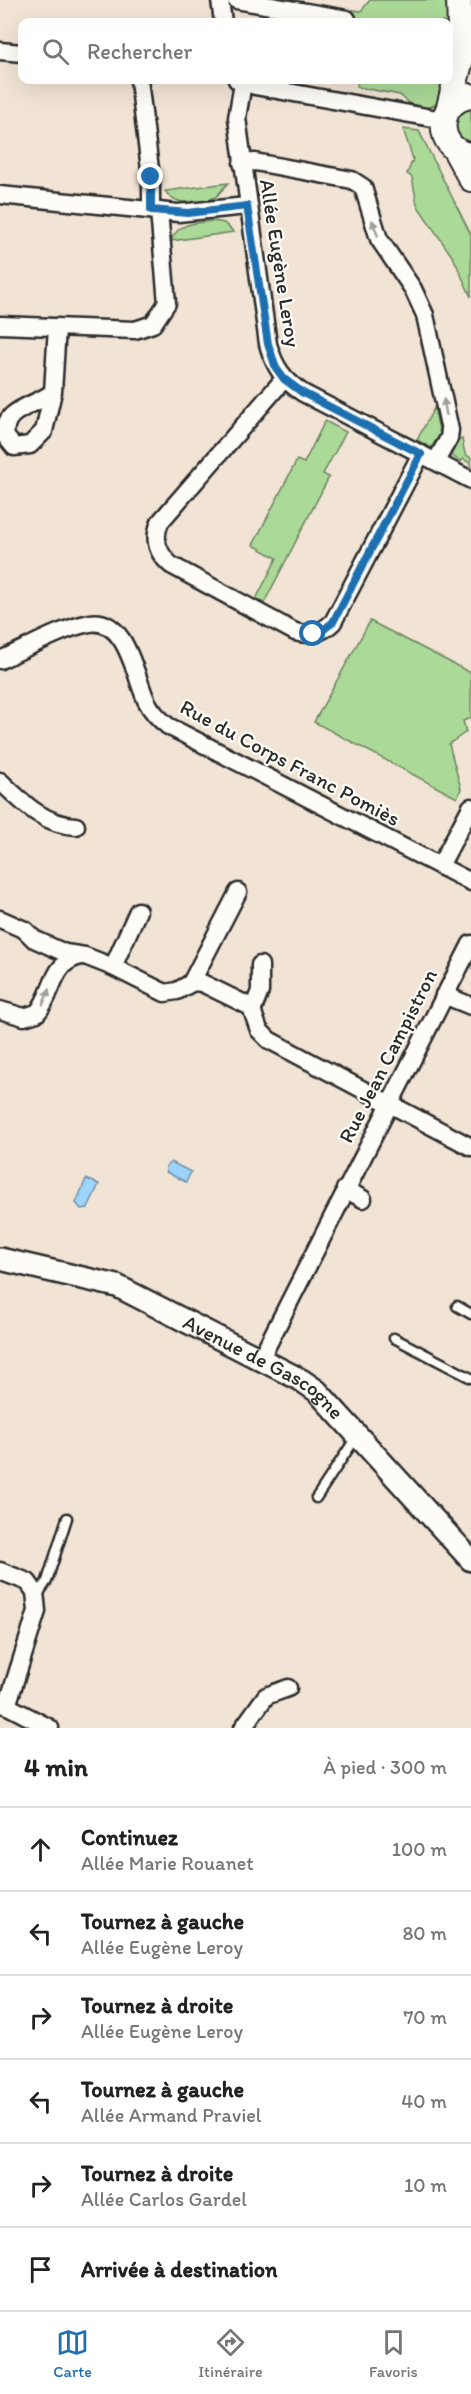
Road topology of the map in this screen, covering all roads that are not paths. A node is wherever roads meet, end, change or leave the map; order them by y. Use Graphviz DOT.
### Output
graph roads {
  1 [pos="220,0"];
  2 [pos="236,0"];
  3 [pos="459,0"];
  4 [pos="222,18"];
  5 [pos="341,18"];
  6 [pos="461,27"];
  7 [pos="0,51"];
  8 [pos="18,53"];
  9 [pos="471,62"];
  10 [pos="139,84"];
  11 [pos="240,84"];
  12 [pos="259,84"];
  13 [pos="471,96"];
  14 [pos="446,114"];
  15 [pos="463,153"];
  16 [pos="242,163"];
  17 [pos="471,179"];
  18 [pos="0,195"];
  19 [pos="247,206"];
  20 [pos="155,211"];
  21 [pos="0,325"];
  22 [pos="57,327"];
  23 [pos="284,379"];
  24 [pos="53,392"];
  25 [pos="429,458"];
  26 [pos="471,480"];
  27 [pos="0,660"];
  28 [pos="0,781"];
  29 [pos="471,807"];
  30 [pos="76,826"];
  31 [pos="440,866"];
  32 [pos="471,882"];
  33 [pos="238,892"];
  34 [pos="138,911"];
  35 [pos="0,919"];
  36 [pos="471,944"];
  37 [pos="82,956"];
  38 [pos="260,965"];
  39 [pos="113,967"];
  40 [pos="191,983"];
  41 [pos="444,995"];
  42 [pos="471,1006"];
  43 [pos="253,1009"];
  44 [pos="0,1010"];
  45 [pos="389,1102"];
  46 [pos="471,1147"];
  47 [pos="345,1189"];
  48 [pos="363,1198"];
  49 [pos="0,1259"];
  50 [pos="457,1306"];
  51 [pos="471,1314"];
  52 [pos="394,1338"];
  53 [pos="261,1358"];
  54 [pos="471,1378"];
  55 [pos="358,1436"];
  56 [pos="316,1498"];
  57 [pos="67,1518"];
  58 [pos="471,1560"];
  59 [pos="0,1571"];
  60 [pos="37,1597"];
  61 [pos="288,1689"];
  62 [pos="3,1704"];
  63 [pos="50,1728"];
  64 [pos="243,1728"];
  1 -- 4 [label="street"];
  2 -- 5 [label="street"];
  3 -- 6 [label="main road"];
  6 -- 9 [label="main road"];
  6 -- 14 [label="main road"];
  7 -- 8 [label="street"];
  10 -- 20 [label="street"];
  11 -- 16 [label="street, Allée Eugène Leroy"];
  12 -- 14 [label="street"];
  13 -- 14 [label="main road"];
  14 -- 15 [label="main road"];
  15 -- 17 [label="main road"];
  16 -- 19 [label="street, Allée Eugène Leroy"];
  25 -- 16 [label="street, one-way"];
  18 -- 20 [label="street"];
  19 -- 20 [label="street"];
  19 -- 23 [label="street, Allée Eugène Leroy"];
  20 -- 22 [label="street"];
  21 -- 22 [label="street"];
  22 -- 24 [label="street"];
  23 -- 25 [label="street, Allée Eugène Leroy"];
  23 -- 25 [label="street"];
  25 -- 26 [label="street, Allée Eugène Leroy"];
  27 -- 31 [label="street, Rue du Corps Franc Pomiès"];
  28 -- 30 [label="street"];
  29 -- 31 [label="street"];
  31 -- 32 [label="street, Rue du Corps Franc Pomiès"];
  33 -- 40 [label="street"];
  34 -- 39 [label="street"];
  35 -- 37 [label="street"];
  36 -- 41 [label="street, Rue Jean Campistron"];
  37 -- 39 [label="street"];
  44 -- 37 [label="street, one-way"];
  38 -- 43 [label="street"];
  39 -- 40 [label="street"];
  40 -- 43 [label="street"];
  41 -- 42 [label="street"];
  41 -- 45 [label="street, Rue Jean Campistron"];
  43 -- 45 [label="street"];
  45 -- 46 [label="street"];
  45 -- 47 [label="street, Rue Jean Campistron"];
  47 -- 48 [label="street"];
  47 -- 53 [label="street, Rue Jean Campistron"];
  49 -- 53 [label="street, Avenue de Gascogne"];
  50 -- 51 [label="lane"];
  52 -- 54 [label="lane"];
  53 -- 55 [label="street, Avenue de Gascogne"];
  55 -- 56 [label="lane"];
  55 -- 58 [label="street, Avenue de Gascogne"];
  57 -- 60 [label="lane"];
  59 -- 60 [label="street"];
  60 -- 62 [label="street"];
  61 -- 64 [label="street"];
  62 -- 63 [label="street"];
}
